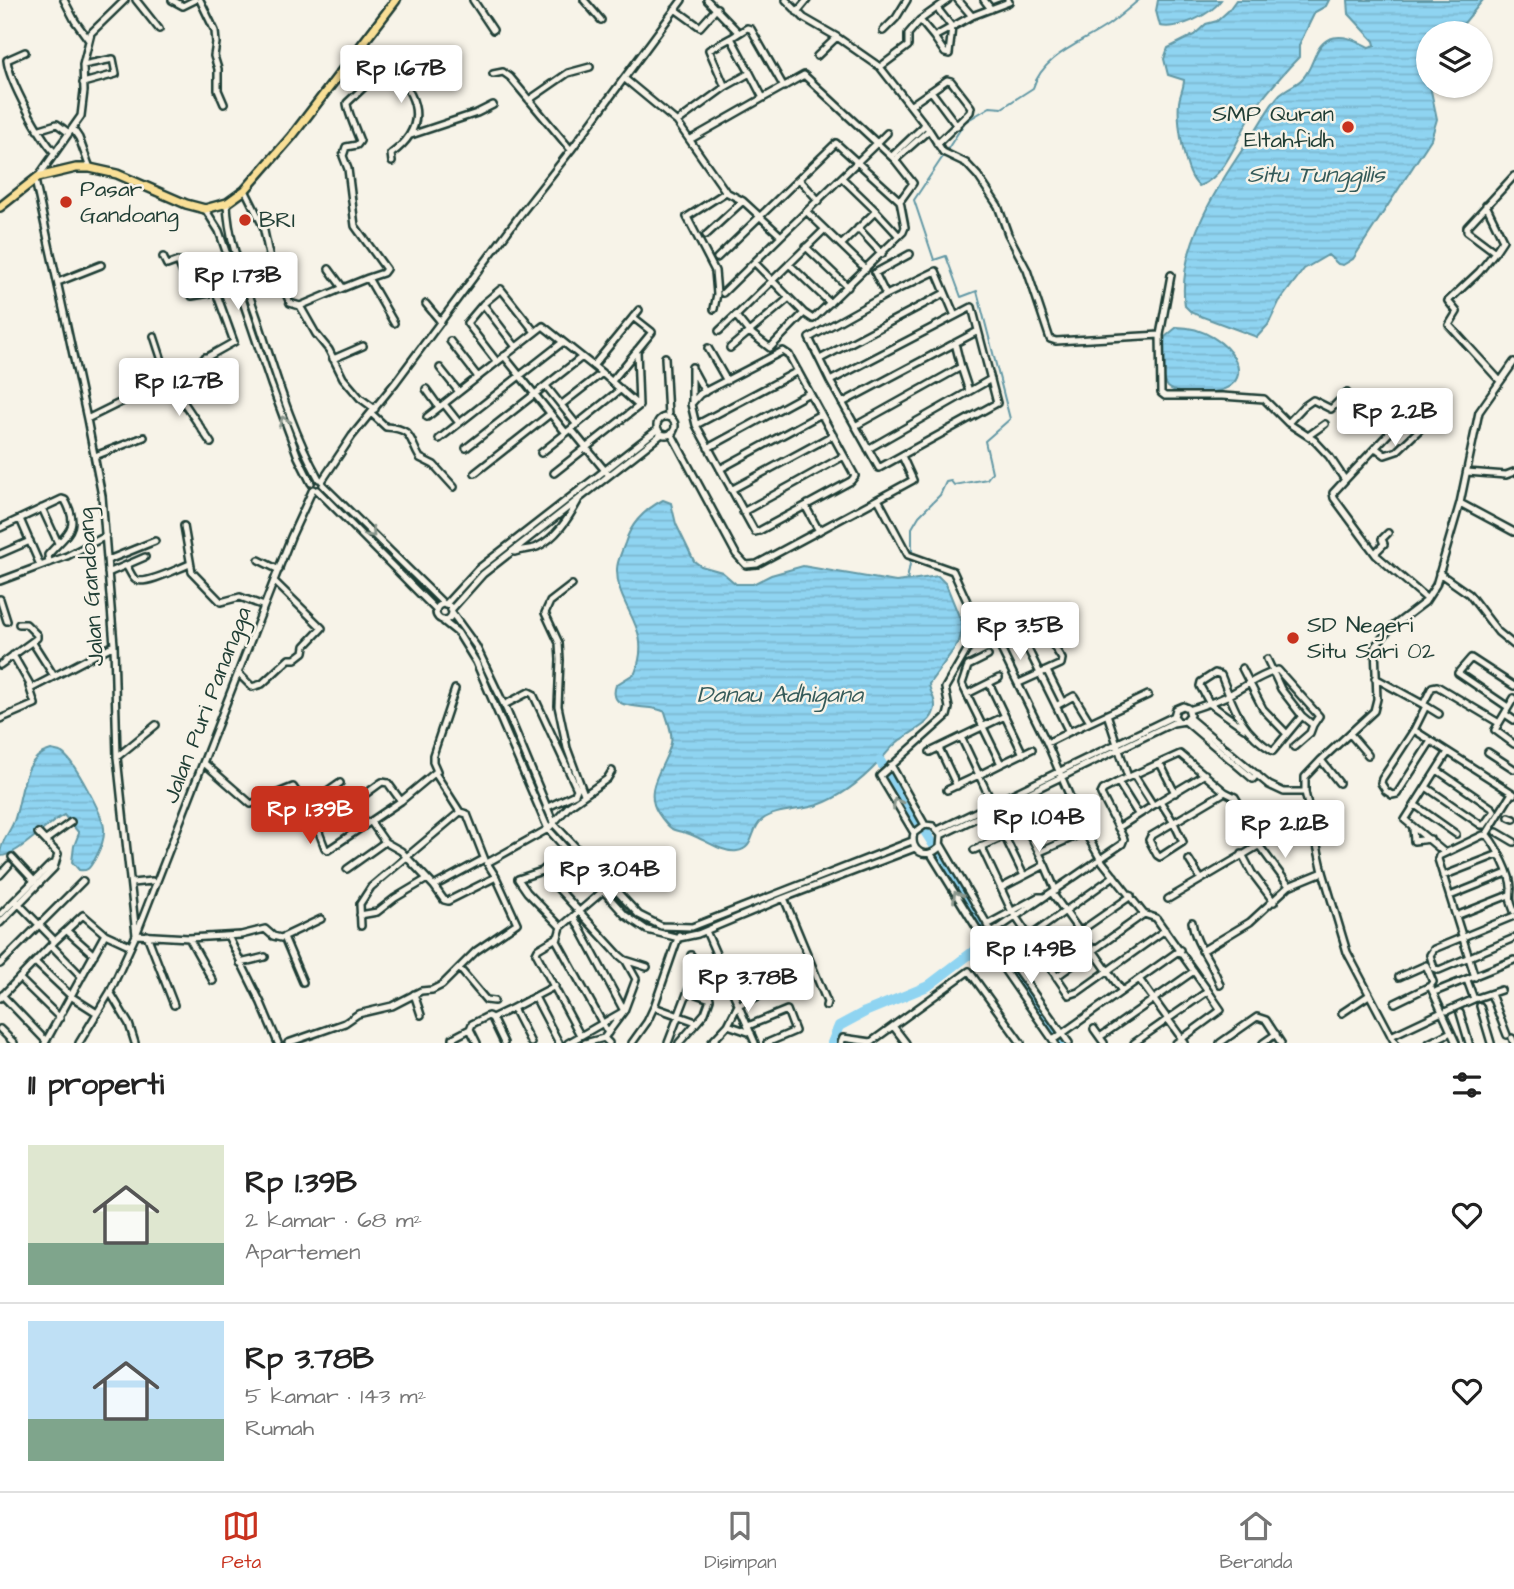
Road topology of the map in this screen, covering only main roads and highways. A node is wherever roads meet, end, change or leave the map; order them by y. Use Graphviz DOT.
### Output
graph roads {
  1 [pos="396,0"];
  2 [pos="0,207"];
  1 -- 2 [label="main road"];
}
